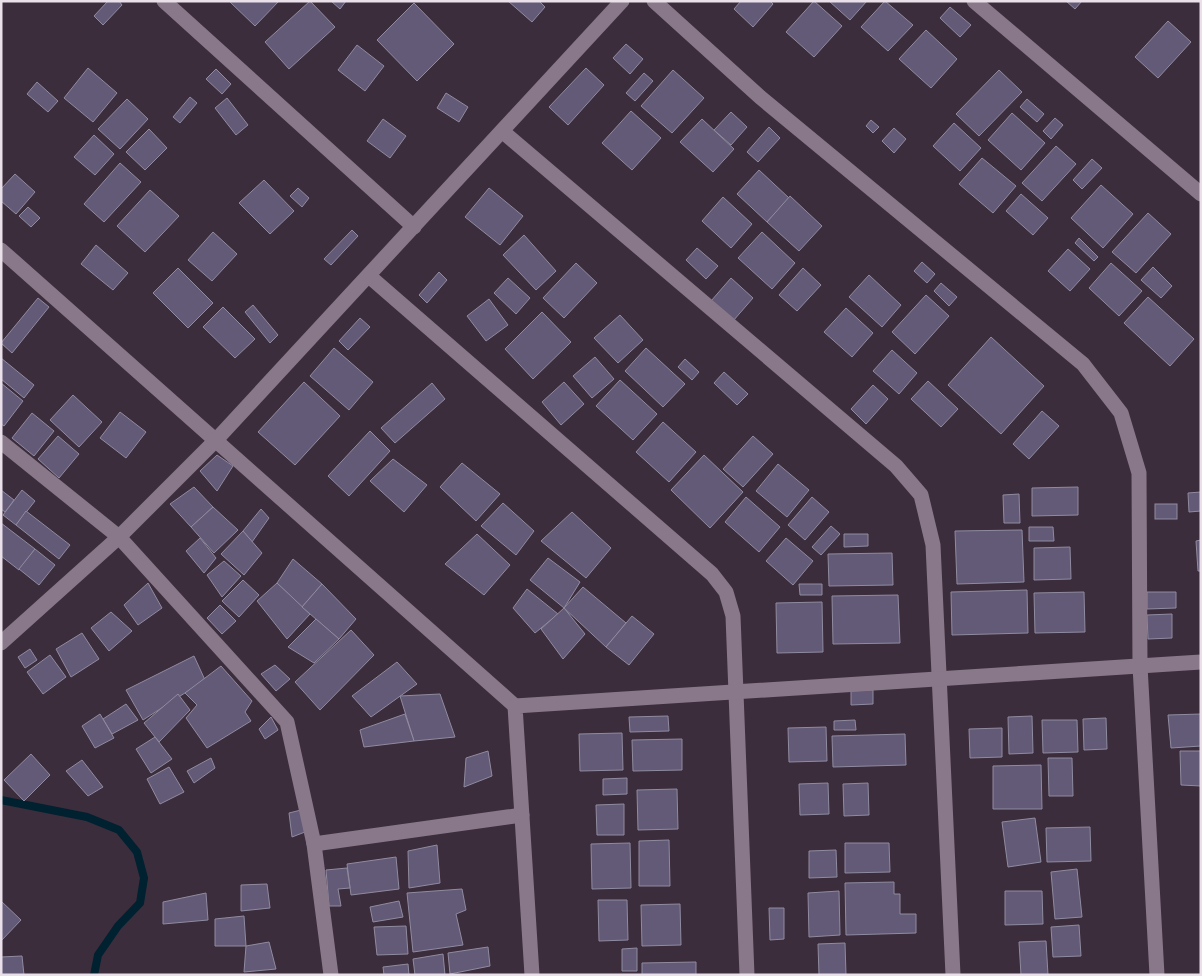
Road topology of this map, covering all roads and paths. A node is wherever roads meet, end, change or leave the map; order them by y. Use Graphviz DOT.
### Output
graph roads {
  1 [pos="622,1"];
  2 [pos="654,1"];
  3 [pos="974,1"];
  4 [pos="170,3"];
  5 [pos="502,132"];
  6 [pos="1201,194"];
  7 [pos="414,227"];
  8 [pos="1,250"];
  9 [pos="369,276"];
  10 [pos="216,440"];
  11 [pos="1,442"];
  12 [pos="119,537"];
  13 [pos="1,643"];
  14 [pos="1201,662"];
  15 [pos="1140,666"];
  16 [pos="939,679"];
  17 [pos="735,692"];
  18 [pos="515,706"];
  19 [pos="522,815"];
  20 [pos="314,844"];
  21 [pos="331,975"];
  22 [pos="532,975"];
  23 [pos="747,975"];
  24 [pos="954,975"];
  25 [pos="1157,975"];
  1 -- 5 [label="street"];
  2 -- 15 [label="street"];
  3 -- 6 [label="street"];
  4 -- 7 [label="street"];
  5 -- 7 [label="street"];
  5 -- 16 [label="street"];
  7 -- 9 [label="street"];
  8 -- 10 [label="street"];
  9 -- 10 [label="street"];
  9 -- 17 [label="street"];
  10 -- 12 [label="street"];
  10 -- 18 [label="street"];
  11 -- 12 [label="street"];
  12 -- 13 [label="street"];
  12 -- 20 [label="street"];
  14 -- 15 [label="street"];
  15 -- 16 [label="street"];
  15 -- 25 [label="street"];
  16 -- 17 [label="street"];
  16 -- 24 [label="street"];
  17 -- 18 [label="street"];
  17 -- 23 [label="street"];
  18 -- 19 [label="street"];
  19 -- 20 [label="street"];
  19 -- 22 [label="street"];
  20 -- 21 [label="street"];
}
